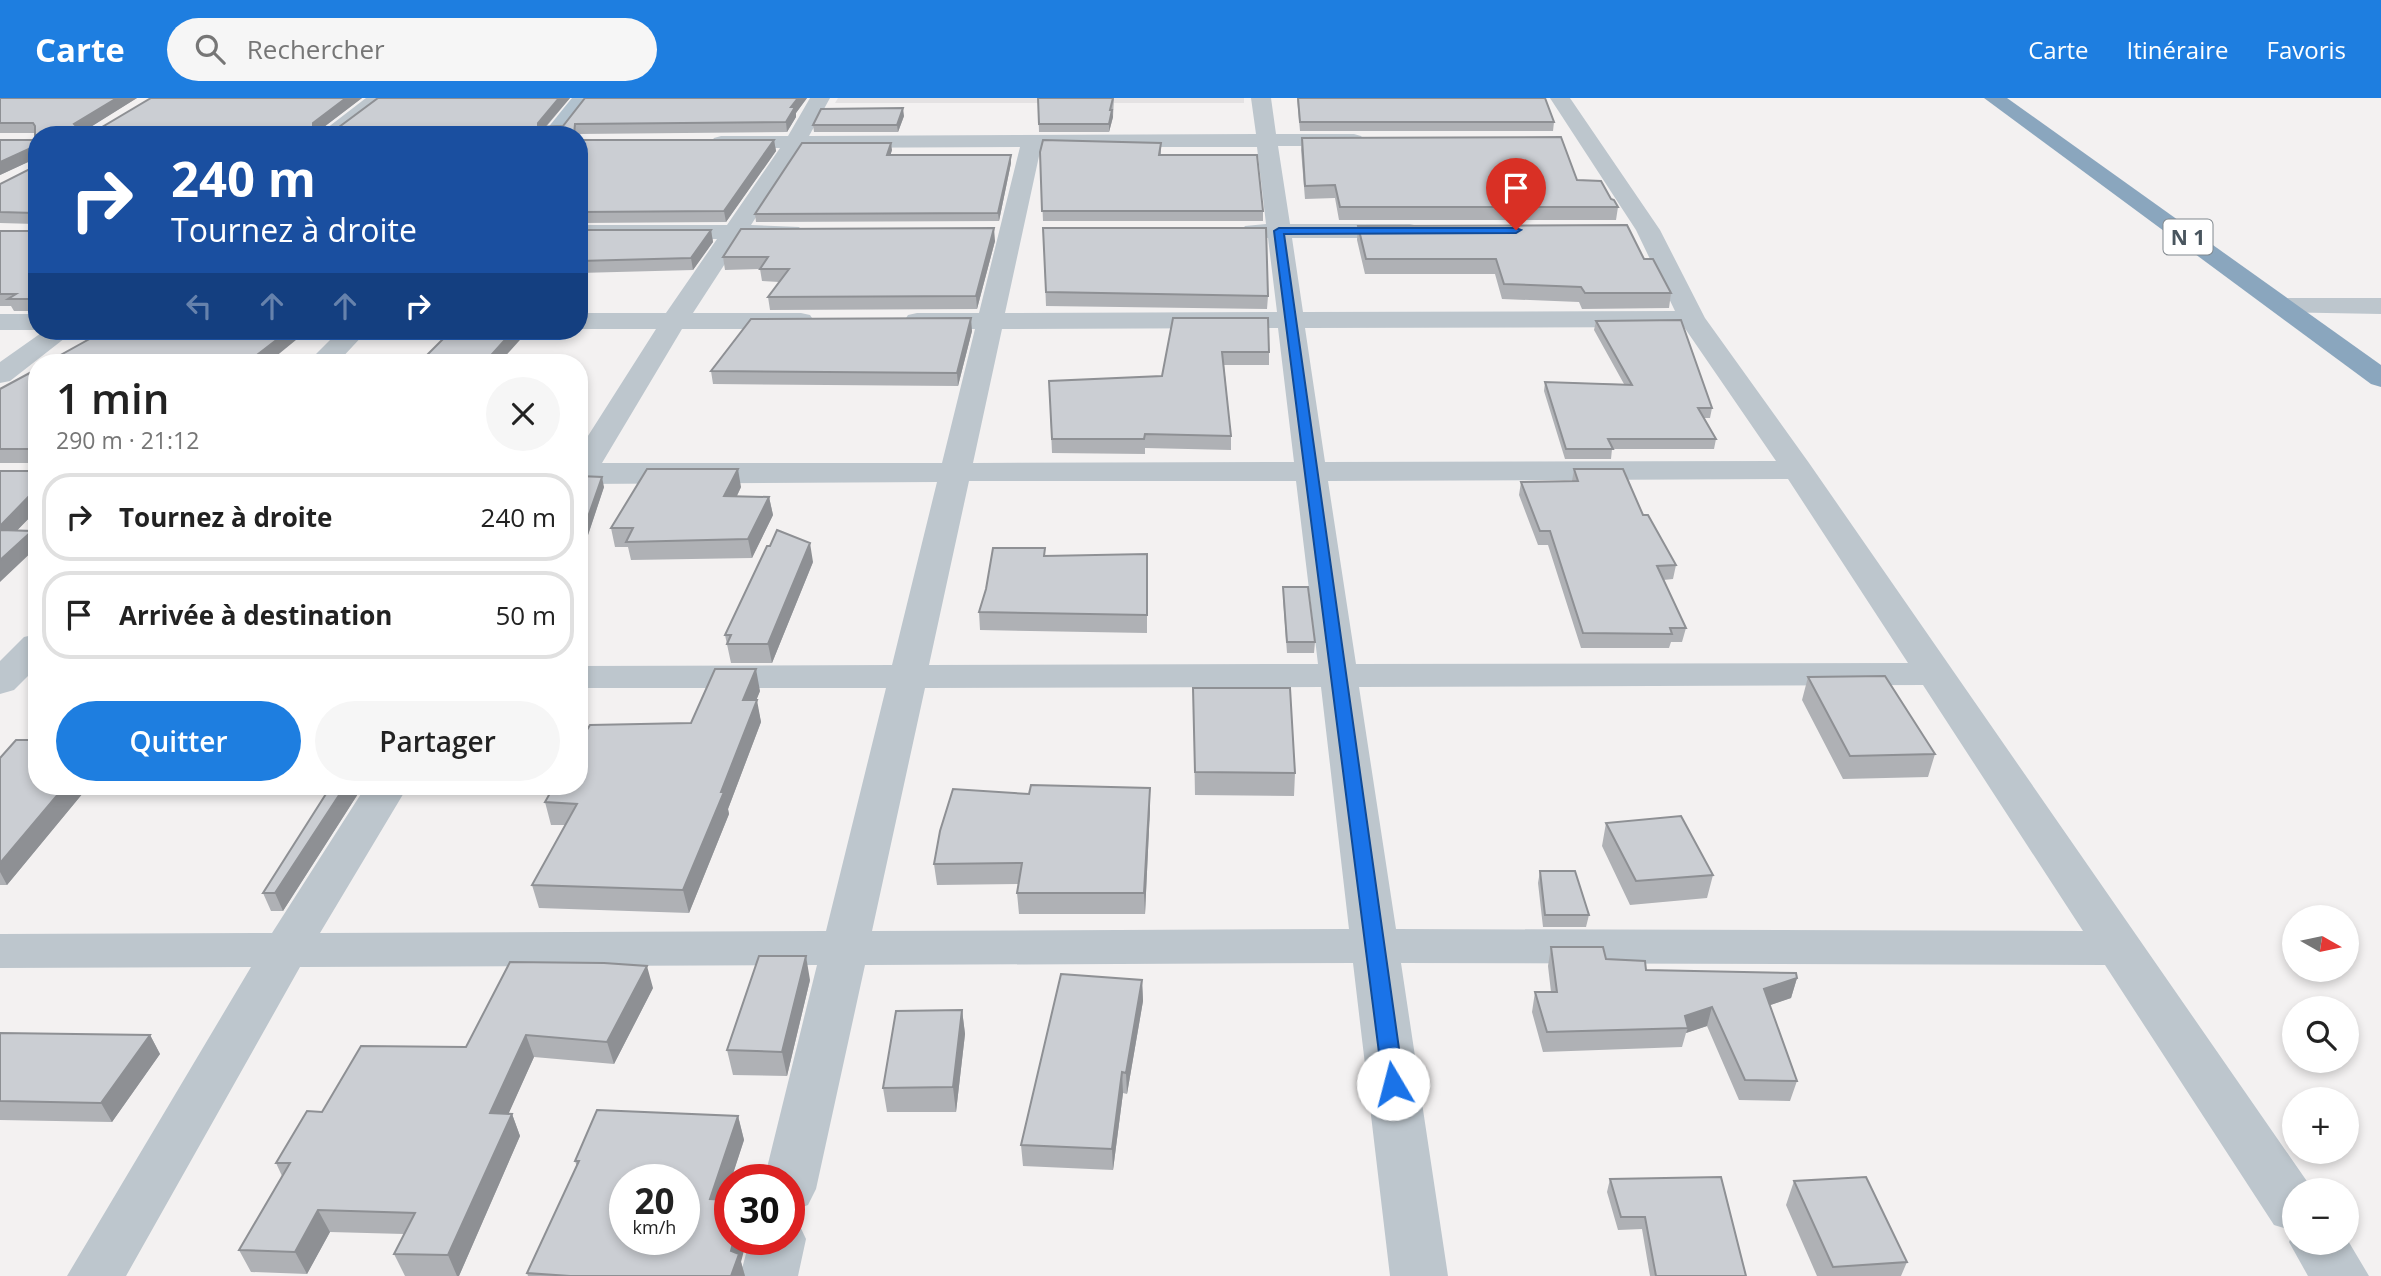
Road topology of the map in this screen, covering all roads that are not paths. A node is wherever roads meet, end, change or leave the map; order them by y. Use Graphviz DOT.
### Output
graph roads {
  1 [pos="379,98"];
  2 [pos="582,98"];
  3 [pos="820,98"];
  4 [pos="1261,98"];
  5 [pos="1560,98"];
  6 [pos="1994,98"];
  7 [pos="340,126"];
  8 [pos="559,126"];
  9 [pos="1266,140"];
  10 [pos="1378,140"];
  11 [pos="1032,141"];
  12 [pos="701,142"];
  13 [pos="795,142"];
  14 [pos="1225,231"];
  15 [pos="1279,231"];
  16 [pos="1429,231"];
  17 [pos="588,232"];
  18 [pos="734,232"];
  19 [pos="817,232"];
  20 [pos="2284,306"];
  21 [pos="2381,306"];
  22 [pos="1291,319"];
  23 [pos="1692,319"];
  24 [pos="990,320"];
  25 [pos="588,321"];
  26 [pos="674,321"];
  27 [pos="825,321"];
  28 [pos="894,321"];
  29 [pos="0,322"];
  30 [pos="28,322"];
  31 [pos="49,340"];
  32 [pos="345,340"];
  33 [pos="29,354"];
  34 [pos="330,354"];
  35 [pos="28,355"];
  36 [pos="0,375"];
  37 [pos="2381,377"];
  38 [pos="588,461"];
  39 [pos="1798,470"];
  40 [pos="1311,471"];
  41 [pos="955,473"];
  42 [pos="588,474"];
  43 [pos="28,656"];
  44 [pos="1934,674"];
  45 [pos="1338,675"];
  46 [pos="588,677"];
  47 [pos="908,677"];
  48 [pos="10,679"];
  49 [pos="381,795"];
  50 [pos="1375,946"];
  51 [pos="2119,948"];
  52 [pos="844,950"];
  53 [pos="0,951"];
  54 [pos="285,951"];
  55 [pos="795,1164"];
  56 [pos="2282,1190"];
  57 [pos="774,1255"];
  58 [pos="2326,1255"];
  59 [pos="96,1276"];
  60 [pos="769,1276"];
  61 [pos="1419,1276"];
  62 [pos="2340,1276"];
  1 -- 7 [label="street"];
  2 -- 8 [label="main road"];
  3 -- 13 [label="street"];
  4 -- 9 [label="street"];
  5 -- 23 [label="street"];
  6 -- 20 [label="highway, N 1"];
  9 -- 10 [label="street"];
  9 -- 11 [label="street"];
  9 -- 15 [label="street"];
  11 -- 13 [label="street"];
  11 -- 24 [label="street"];
  12 -- 13 [label="street"];
  13 -- 18 [label="street"];
  14 -- 15 [label="street"];
  15 -- 16 [label="street"];
  15 -- 22 [label="street"];
  17 -- 18 [label="street"];
  18 -- 19 [label="street"];
  18 -- 26 [label="street"];
  20 -- 21 [label="street"];
  20 -- 37 [label="highway, N 1"];
  22 -- 23 [label="street"];
  22 -- 24 [label="street"];
  22 -- 40 [label="street"];
  23 -- 39 [label="street"];
  24 -- 28 [label="street"];
  24 -- 41 [label="street"];
  25 -- 26 [label="street"];
  26 -- 27 [label="street"];
  26 -- 38 [label="street"];
  29 -- 30 [label="street"];
  31 -- 33 [label="street"];
  32 -- 34 [label="street"];
  35 -- 36 [label="street"];
  39 -- 40 [label="street"];
  39 -- 44 [label="street"];
  40 -- 41 [label="street"];
  40 -- 45 [label="street"];
  41 -- 42 [label="street"];
  41 -- 47 [label="street"];
  43 -- 48 [label="street"];
  44 -- 45 [label="street"];
  44 -- 51 [label="street"];
  45 -- 47 [label="street"];
  45 -- 50 [label="street"];
  46 -- 47 [label="street"];
  47 -- 52 [label="street"];
  49 -- 54 [label="street"];
  50 -- 51 [label="street"];
  50 -- 52 [label="street"];
  50 -- 61 [label="street"];
  51 -- 56 [label="street"];
  52 -- 54 [label="street"];
  52 -- 55 [label="street"];
  53 -- 54 [label="street"];
  54 -- 59 [label="street"];
  57 -- 60 [label="street"];
  58 -- 62 [label="street"];
}
